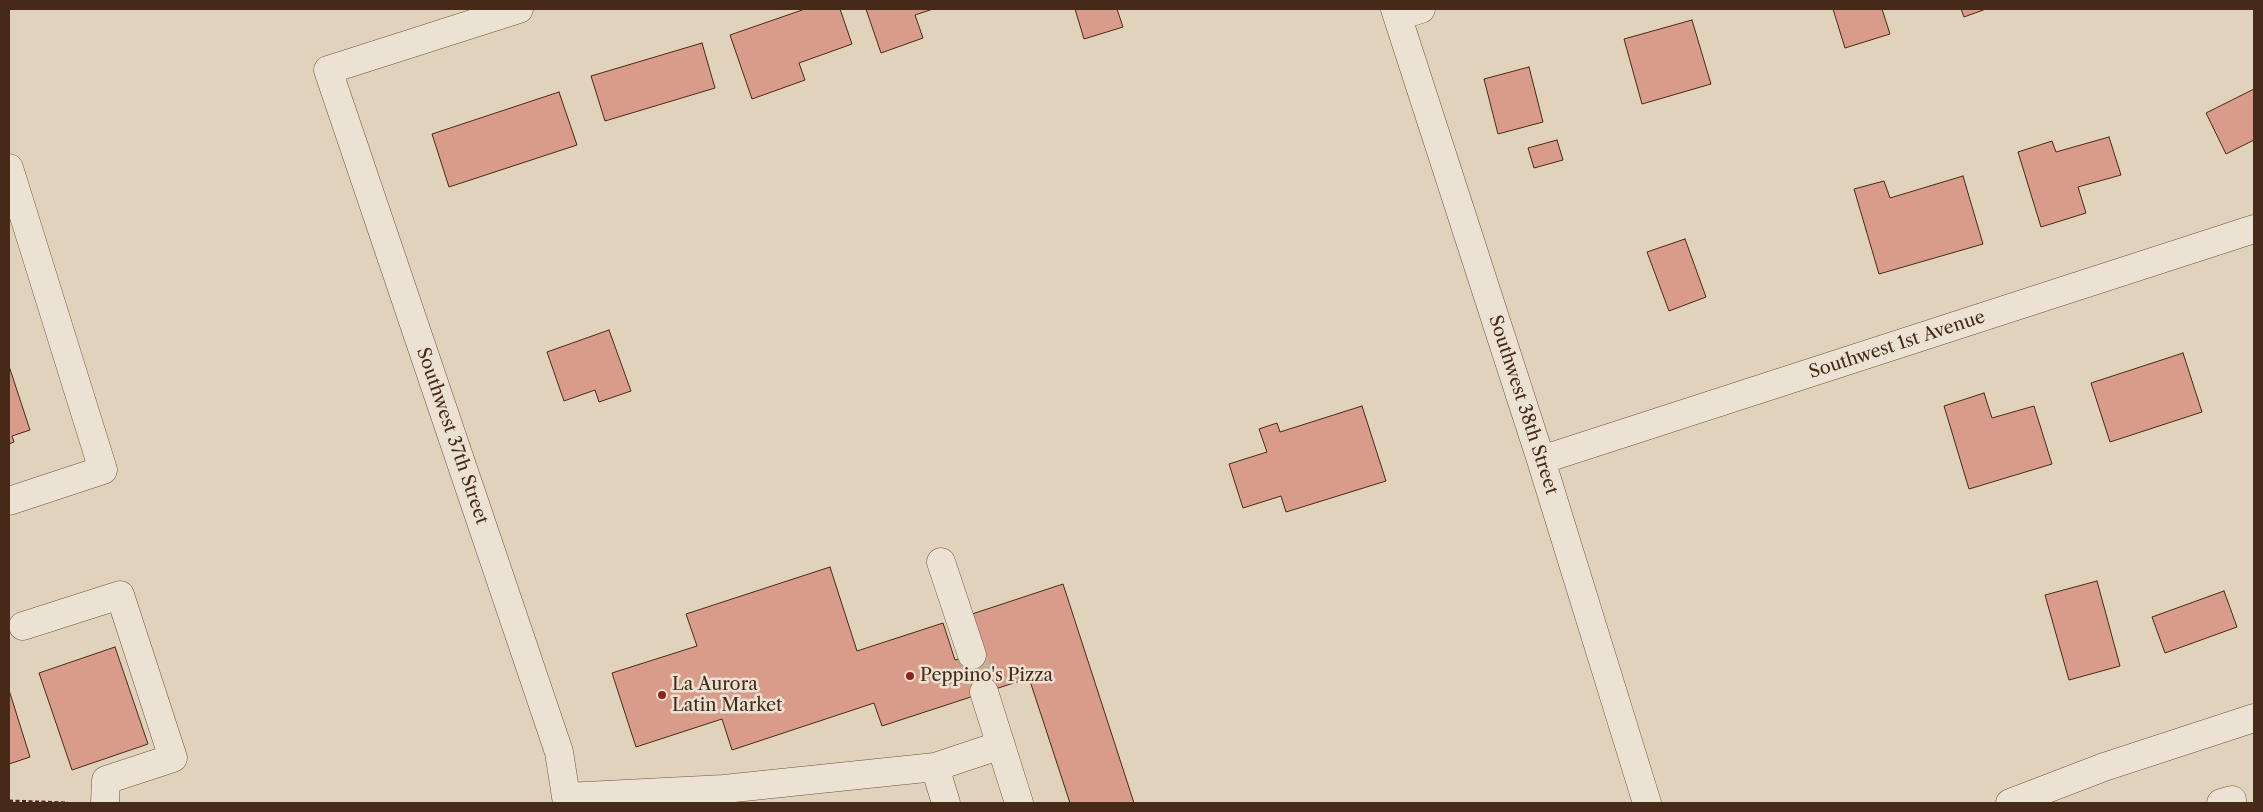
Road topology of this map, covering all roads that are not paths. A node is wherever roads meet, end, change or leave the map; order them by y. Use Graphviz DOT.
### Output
graph roads {
  1 [pos="518,9"];
  2 [pos="1405,11"];
  3 [pos="9,168"];
  4 [pos="2254,229"];
  5 [pos="20,242"];
  6 [pos="1541,460"];
  7 [pos="9,501"];
  8 [pos="941,562"];
  9 [pos="23,626"];
  10 [pos="972,654"];
  11 [pos="984,692"];
  12 [pos="2254,718"];
  13 [pos="1001,745"];
  14 [pos="935,767"];
  15 [pos="724,796"];
  16 [pos="566,800"];
  17 [pos="105,803"];
  18 [pos="946,803"];
  19 [pos="1019,803"];
  20 [pos="1647,803"];
  21 [pos="2010,803"];
  22 [pos="2221,803"];
  23 [pos="2231,803"];
  1 -- 16 [label="street, Southwest 37th Street"];
  2 -- 6 [label="street, Southwest 38th Street"];
  3 -- 5 [label="street"];
  4 -- 6 [label="street, Southwest 1st Avenue"];
  5 -- 7 [label="street"];
  6 -- 20 [label="street, Southwest 38th Street"];
  8 -- 10 [label="street"];
  9 -- 17 [label="street"];
  11 -- 13 [label="street"];
  12 -- 21 [label="street"];
  13 -- 14 [label="street"];
  13 -- 19 [label="street"];
  14 -- 15 [label="street"];
  14 -- 18 [label="street"];
  15 -- 16 [label="street"];
  22 -- 23 [label="street"];
}
